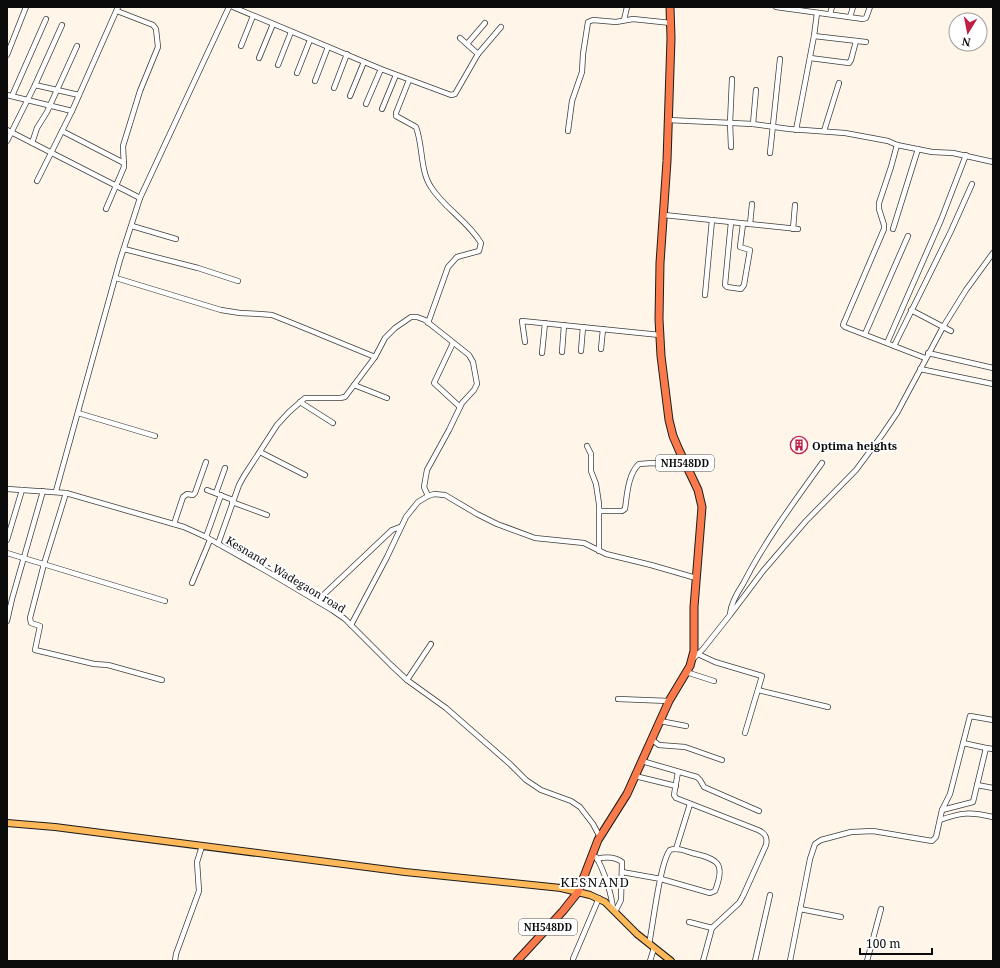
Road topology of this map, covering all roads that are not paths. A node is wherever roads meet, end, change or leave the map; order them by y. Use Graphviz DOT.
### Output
graph roads {
  1 [pos="26,7"];
  2 [pos="229,7"];
  3 [pos="233,7"];
  4 [pos="627,7"];
  5 [pos="670,7"];
  6 [pos="776,7"];
  7 [pos="832,7"];
  8 [pos="853,7"];
  9 [pos="870,7"];
  10 [pos="117,9"];
  11 [pos="817,13"];
  12 [pos="830,14"];
  13 [pos="253,16"];
  14 [pos="850,17"];
  15 [pos="46,19"];
  16 [pos="624,20"];
  17 [pos="671,23"];
  18 [pos="273,24"];
  19 [pos="485,24"];
  20 [pos="62,25"];
  21 [pos="502,27"];
  22 [pos="291,32"];
  23 [pos="814,36"];
  24 [pos="460,38"];
  25 [pos="310,40"];
  26 [pos="856,41"];
  27 [pos="866,42"];
  28 [pos="467,44"];
  29 [pos="77,46"];
  30 [pos="241,46"];
  31 [pos="328,47"];
  32 [pos="347,54"];
  33 [pos="478,54"];
  34 [pos="7,55"];
  35 [pos="259,58"];
  36 [pos="810,58"];
  37 [pos="780,60"];
  38 [pos="364,62"];
  39 [pos="278,65"];
  40 [pos="381,69"];
  41 [pos="297,73"];
  42 [pos="396,75"];
  43 [pos="732,79"];
  44 [pos="409,80"];
  45 [pos="315,81"];
  46 [pos="839,83"];
  47 [pos="35,85"];
  48 [pos="334,88"];
  49 [pos="57,90"];
  50 [pos="756,90"];
  51 [pos="9,95"];
  52 [pos="79,95"];
  53 [pos="350,96"];
  54 [pos="28,100"];
  55 [pos="366,104"];
  56 [pos="50,105"];
  57 [pos="382,109"];
  58 [pos="72,111"];
  59 [pos="668,120"];
  60 [pos="730,123"];
  61 [pos="753,124"];
  62 [pos="774,127"];
  63 [pos="796,130"];
  64 [pos="9,131"];
  65 [pos="62,131"];
  66 [pos="568,131"];
  67 [pos="824,131"];
  68 [pos="7,141"];
  69 [pos="32,143"];
  70 [pos="897,145"];
  71 [pos="731,147"];
  72 [pos="918,149"];
  73 [pos="51,153"];
  74 [pos="770,153"];
  75 [pos="966,155"];
  76 [pos="993,162"];
  77 [pos="124,163"];
  78 [pos="37,180"];
  79 [pos="972,184"];
  80 [pos="116,186"];
  81 [pos="140,198"];
  82 [pos="752,204"];
  83 [pos="795,205"];
  84 [pos="106,209"];
  85 [pos="664,215"];
  86 [pos="712,220"];
  87 [pos="731,222"];
  88 [pos="743,224"];
  89 [pos="750,224"];
  90 [pos="132,226"];
  91 [pos="893,229"];
  92 [pos="908,236"];
  93 [pos="176,239"];
  94 [pos="124,249"];
  95 [pos="993,253"];
  96 [pos="116,278"];
  97 [pos="238,281"];
  98 [pos="705,295"];
  99 [pos="911,310"];
  100 [pos="428,323"];
  101 [pos="545,323"];
  102 [pos="564,325"];
  103 [pos="583,327"];
  104 [pos="943,327"];
  105 [pos="603,329"];
  106 [pos="951,331"];
  107 [pos="865,334"];
  108 [pos="660,335"];
  109 [pos="525,342"];
  110 [pos="453,343"];
  111 [pos="887,343"];
  112 [pos="894,346"];
  113 [pos="601,349"];
  114 [pos="581,351"];
  115 [pos="562,352"];
  116 [pos="542,353"];
  117 [pos="927,356"];
  118 [pos="375,357"];
  119 [pos="993,368"];
  120 [pos="920,369"];
  121 [pos="993,384"];
  122 [pos="354,385"];
  123 [pos="387,398"];
  124 [pos="300,402"];
  125 [pos="460,407"];
  126 [pos="78,413"];
  127 [pos="333,423"];
  128 [pos="155,436"];
  129 [pos="587,446"];
  130 [pos="260,452"];
  131 [pos="206,462"];
  132 [pos="822,463"];
  133 [pos="225,468"];
  134 [pos="687,468"];
  135 [pos="305,475"];
  136 [pos="7,490"];
  137 [pos="22,490"];
  138 [pos="207,490"];
  139 [pos="43,491"];
  140 [pos="56,492"];
  141 [pos="66,493"];
  142 [pos="218,494"];
  143 [pos="428,496"];
  144 [pos="233,501"];
  145 [pos="599,511"];
  146 [pos="267,515"];
  147 [pos="174,524"];
  148 [pos="400,527"];
  149 [pos="208,538"];
  150 [pos="7,540"];
  151 [pos="218,544"];
  152 [pos="599,551"];
  153 [pos="7,553"];
  154 [pos="24,558"];
  155 [pos="44,564"];
  156 [pos="696,578"];
  157 [pos="192,583"];
  158 [pos="165,601"];
  159 [pos="317,601"];
  160 [pos="730,615"];
  161 [pos="7,621"];
  162 [pos="351,625"];
  163 [pos="431,644"];
  164 [pos="695,656"];
  165 [pos="686,672"];
  166 [pos="162,680"];
  167 [pos="407,680"];
  168 [pos="714,681"];
  169 [pos="758,690"];
  170 [pos="618,699"];
  171 [pos="669,701"];
  172 [pos="828,707"];
  173 [pos="993,720"];
  174 [pos="660,721"];
  175 [pos="686,726"];
  176 [pos="746,734"];
  177 [pos="652,739"];
  178 [pos="963,743"];
  179 [pos="986,748"];
  180 [pos="993,749"];
  181 [pos="722,760"];
  182 [pos="642,761"];
  183 [pos="678,772"];
  184 [pos="635,776"];
  185 [pos="977,785"];
  186 [pos="676,786"];
  187 [pos="993,788"];
  188 [pos="690,804"];
  189 [pos="942,810"];
  190 [pos="759,811"];
  191 [pos="993,817"];
  192 [pos="940,820"];
  193 [pos="7,823"];
  194 [pos="600,837"];
  195 [pos="202,846"];
  196 [pos="676,849"];
  197 [pos="595,857"];
  198 [pos="622,872"];
  199 [pos="661,879"];
  200 [pos="578,892"];
  201 [pos="770,895"];
  202 [pos="599,898"];
  203 [pos="881,909"];
  204 [pos="800,910"];
  205 [pos="614,911"];
  206 [pos="841,917"];
  207 [pos="689,922"];
  208 [pos="712,928"];
  209 [pos="652,946"];
  210 [pos="573,959"];
  211 [pos="175,961"];
  212 [pos="517,961"];
  213 [pos="650,961"];
  214 [pos="671,961"];
  215 [pos="704,961"];
  216 [pos="755,961"];
  217 [pos="790,961"];
  218 [pos="867,961"];
  1 -- 34 [label="street"];
  2 -- 81 [label="street"];
  3 -- 13 [label="street"];
  4 -- 16 [label="street"];
  5 -- 17 [label="highway, NH548DD"];
  6 -- 11 [label="street"];
  7 -- 12 [label="street"];
  8 -- 14 [label="street"];
  9 -- 14 [label="street"];
  10 -- 52 [label="street"];
  10 -- 77 [label="street"];
  11 -- 12 [label="street"];
  11 -- 23 [label="street"];
  12 -- 14 [label="street"];
  13 -- 18 [label="street"];
  13 -- 30 [label="street"];
  15 -- 51 [label="street"];
  16 -- 17 [label="street"];
  16 -- 66 [label="street"];
  17 -- 59 [label="highway, NH548DD"];
  18 -- 22 [label="street"];
  18 -- 35 [label="street"];
  19 -- 28 [label="street"];
  20 -- 47 [label="street"];
  21 -- 33 [label="street"];
  22 -- 25 [label="street"];
  22 -- 39 [label="street"];
  23 -- 26 [label="street"];
  23 -- 36 [label="street"];
  24 -- 28 [label="street"];
  25 -- 31 [label="street"];
  25 -- 41 [label="street"];
  26 -- 27 [label="street"];
  26 -- 36 [label="street"];
  28 -- 33 [label="street"];
  29 -- 49 [label="street"];
  31 -- 32 [label="street"];
  31 -- 45 [label="street"];
  32 -- 38 [label="street"];
  32 -- 48 [label="street"];
  33 -- 44 [label="street"];
  36 -- 63 [label="street"];
  37 -- 62 [label="street"];
  38 -- 40 [label="street"];
  38 -- 53 [label="street"];
  40 -- 42 [label="street"];
  40 -- 55 [label="street"];
  42 -- 44 [label="street"];
  42 -- 57 [label="street"];
  43 -- 60 [label="street"];
  44 -- 100 [label="street"];
  46 -- 67 [label="street"];
  47 -- 49 [label="street"];
  47 -- 54 [label="street"];
  49 -- 52 [label="street"];
  49 -- 56 [label="street"];
  50 -- 61 [label="street"];
  51 -- 54 [label="street"];
  52 -- 58 [label="street"];
  54 -- 56 [label="street"];
  54 -- 64 [label="street"];
  56 -- 58 [label="street"];
  56 -- 69 [label="street"];
  58 -- 65 [label="street"];
  59 -- 60 [label="street"];
  59 -- 85 [label="highway, NH548DD"];
  60 -- 61 [label="street"];
  60 -- 71 [label="street"];
  61 -- 62 [label="street"];
  62 -- 63 [label="street"];
  62 -- 74 [label="street"];
  63 -- 67 [label="street"];
  64 -- 68 [label="street"];
  64 -- 69 [label="street"];
  65 -- 73 [label="street"];
  65 -- 77 [label="street"];
  67 -- 70 [label="street"];
  69 -- 73 [label="street"];
  70 -- 72 [label="street"];
  70 -- 107 [label="street"];
  72 -- 75 [label="street"];
  72 -- 91 [label="street"];
  73 -- 78 [label="street"];
  73 -- 80 [label="street"];
  75 -- 76 [label="street"];
  75 -- 111 [label="street"];
  77 -- 80 [label="street"];
  79 -- 99 [label="street"];
  80 -- 81 [label="street"];
  80 -- 84 [label="street"];
  81 -- 90 [label="street"];
  82 -- 89 [label="street"];
  83 -- 89 [label="street"];
  85 -- 86 [label="street"];
  85 -- 108 [label="highway, NH548DD"];
  86 -- 87 [label="street"];
  86 -- 98 [label="street"];
  87 -- 88 [label="street"];
  87 -- 88 [label="street"];
  88 -- 89 [label="street"];
  90 -- 93 [label="street"];
  90 -- 94 [label="street"];
  92 -- 107 [label="street"];
  94 -- 96 [label="street"];
  94 -- 97 [label="street"];
  95 -- 104 [label="street"];
  96 -- 118 [label="street"];
  96 -- 126 [label="street"];
  99 -- 104 [label="street"];
  99 -- 112 [label="street"];
  100 -- 110 [label="street"];
  100 -- 118 [label="street"];
  101 -- 102 [label="street"];
  101 -- 109 [label="street"];
  101 -- 116 [label="street"];
  102 -- 103 [label="street"];
  102 -- 115 [label="street"];
  103 -- 105 [label="street"];
  103 -- 114 [label="street"];
  104 -- 106 [label="street"];
  104 -- 117 [label="street"];
  105 -- 108 [label="street"];
  105 -- 113 [label="street"];
  107 -- 111 [label="street"];
  108 -- 134 [label="highway, NH548DD"];
  110 -- 125 [label="street"];
  110 -- 125 [label="street"];
  111 -- 112 [label="street"];
  112 -- 117 [label="street"];
  117 -- 119 [label="street"];
  117 -- 120 [label="street"];
  118 -- 122 [label="street"];
  120 -- 121 [label="street"];
  120 -- 160 [label="street"];
  122 -- 123 [label="street"];
  122 -- 124 [label="street"];
  124 -- 127 [label="street"];
  124 -- 130 [label="street"];
  125 -- 143 [label="street"];
  126 -- 128 [label="street"];
  126 -- 140 [label="street"];
  129 -- 145 [label="street"];
  130 -- 135 [label="street"];
  130 -- 144 [label="street"];
  131 -- 147 [label="street"];
  132 -- 160 [label="street"];
  133 -- 142 [label="street"];
  134 -- 145 [label="street"];
  134 -- 156 [label="highway, NH548DD"];
  136 -- 137 [label="street, Kesnand - Wadegaon road"];
  137 -- 139 [label="street, Kesnand - Wadegaon road"];
  137 -- 150 [label="street"];
  138 -- 142 [label="street"];
  139 -- 140 [label="street, Kesnand - Wadegaon road"];
  139 -- 154 [label="street"];
  140 -- 141 [label="street, Kesnand - Wadegaon road"];
  141 -- 147 [label="street, Kesnand - Wadegaon road"];
  141 -- 155 [label="street"];
  142 -- 144 [label="street"];
  142 -- 149 [label="street"];
  143 -- 148 [label="street"];
  143 -- 152 [label="street"];
  144 -- 146 [label="street"];
  144 -- 151 [label="street"];
  145 -- 152 [label="street"];
  147 -- 149 [label="street, Kesnand - Wadegaon road"];
  148 -- 159 [label="street"];
  148 -- 162 [label="street"];
  149 -- 151 [label="street, Kesnand - Wadegaon road"];
  149 -- 157 [label="street"];
  151 -- 159 [label="street, Kesnand - Wadegaon road"];
  152 -- 156 [label="street"];
  153 -- 154 [label="street"];
  154 -- 155 [label="street"];
  154 -- 161 [label="street"];
  155 -- 158 [label="street"];
  155 -- 166 [label="street"];
  156 -- 164 [label="highway, NH548DD"];
  159 -- 162 [label="street, Kesnand - Wadegaon road"];
  160 -- 164 [label="street"];
  162 -- 167 [label="street, Kesnand - Wadegaon road"];
  163 -- 167 [label="street"];
  164 -- 165 [label="highway, NH548DD"];
  164 -- 169 [label="street"];
  165 -- 168 [label="street"];
  165 -- 171 [label="highway, NH548DD"];
  167 -- 194 [label="street, Kesnand - Wadegaon road"];
  169 -- 172 [label="street"];
  169 -- 176 [label="street"];
  170 -- 171 [label="street"];
  171 -- 174 [label="highway, NH548DD"];
  173 -- 178 [label="street"];
  174 -- 175 [label="street"];
  174 -- 177 [label="highway, NH548DD"];
  177 -- 181 [label="street"];
  177 -- 182 [label="highway, NH548DD"];
  178 -- 179 [label="street"];
  178 -- 189 [label="street"];
  179 -- 180 [label="street"];
  179 -- 185 [label="street"];
  182 -- 183 [label="street"];
  182 -- 184 [label="highway, NH548DD"];
  183 -- 186 [label="street"];
  183 -- 190 [label="street"];
  184 -- 186 [label="street"];
  184 -- 194 [label="highway, NH548DD"];
  185 -- 187 [label="street"];
  185 -- 189 [label="street"];
  186 -- 188 [label="street"];
  188 -- 196 [label="street"];
  188 -- 208 [label="street"];
  189 -- 192 [label="street"];
  191 -- 192 [label="street"];
  192 -- 204 [label="street"];
  193 -- 195 [label="main road"];
  194 -- 197 [label="highway, NH548DD"];
  195 -- 200 [label="main road"];
  195 -- 211 [label="street"];
  196 -- 199 [label="street"];
  196 -- 199 [label="street"];
  197 -- 198 [label="street"];
  197 -- 200 [label="highway, NH548DD"];
  197 -- 205 [label="street"];
  198 -- 199 [label="street"];
  198 -- 205 [label="street"];
  199 -- 209 [label="street"];
  200 -- 202 [label="main road"];
  200 -- 212 [label="highway, NH548DD"];
  201 -- 216 [label="street"];
  202 -- 205 [label="main road"];
  202 -- 210 [label="street"];
  203 -- 218 [label="street"];
  204 -- 206 [label="street"];
  204 -- 217 [label="street"];
  205 -- 209 [label="main road"];
  207 -- 208 [label="street"];
  208 -- 215 [label="street"];
  209 -- 213 [label="street"];
  209 -- 214 [label="main road"];
}
